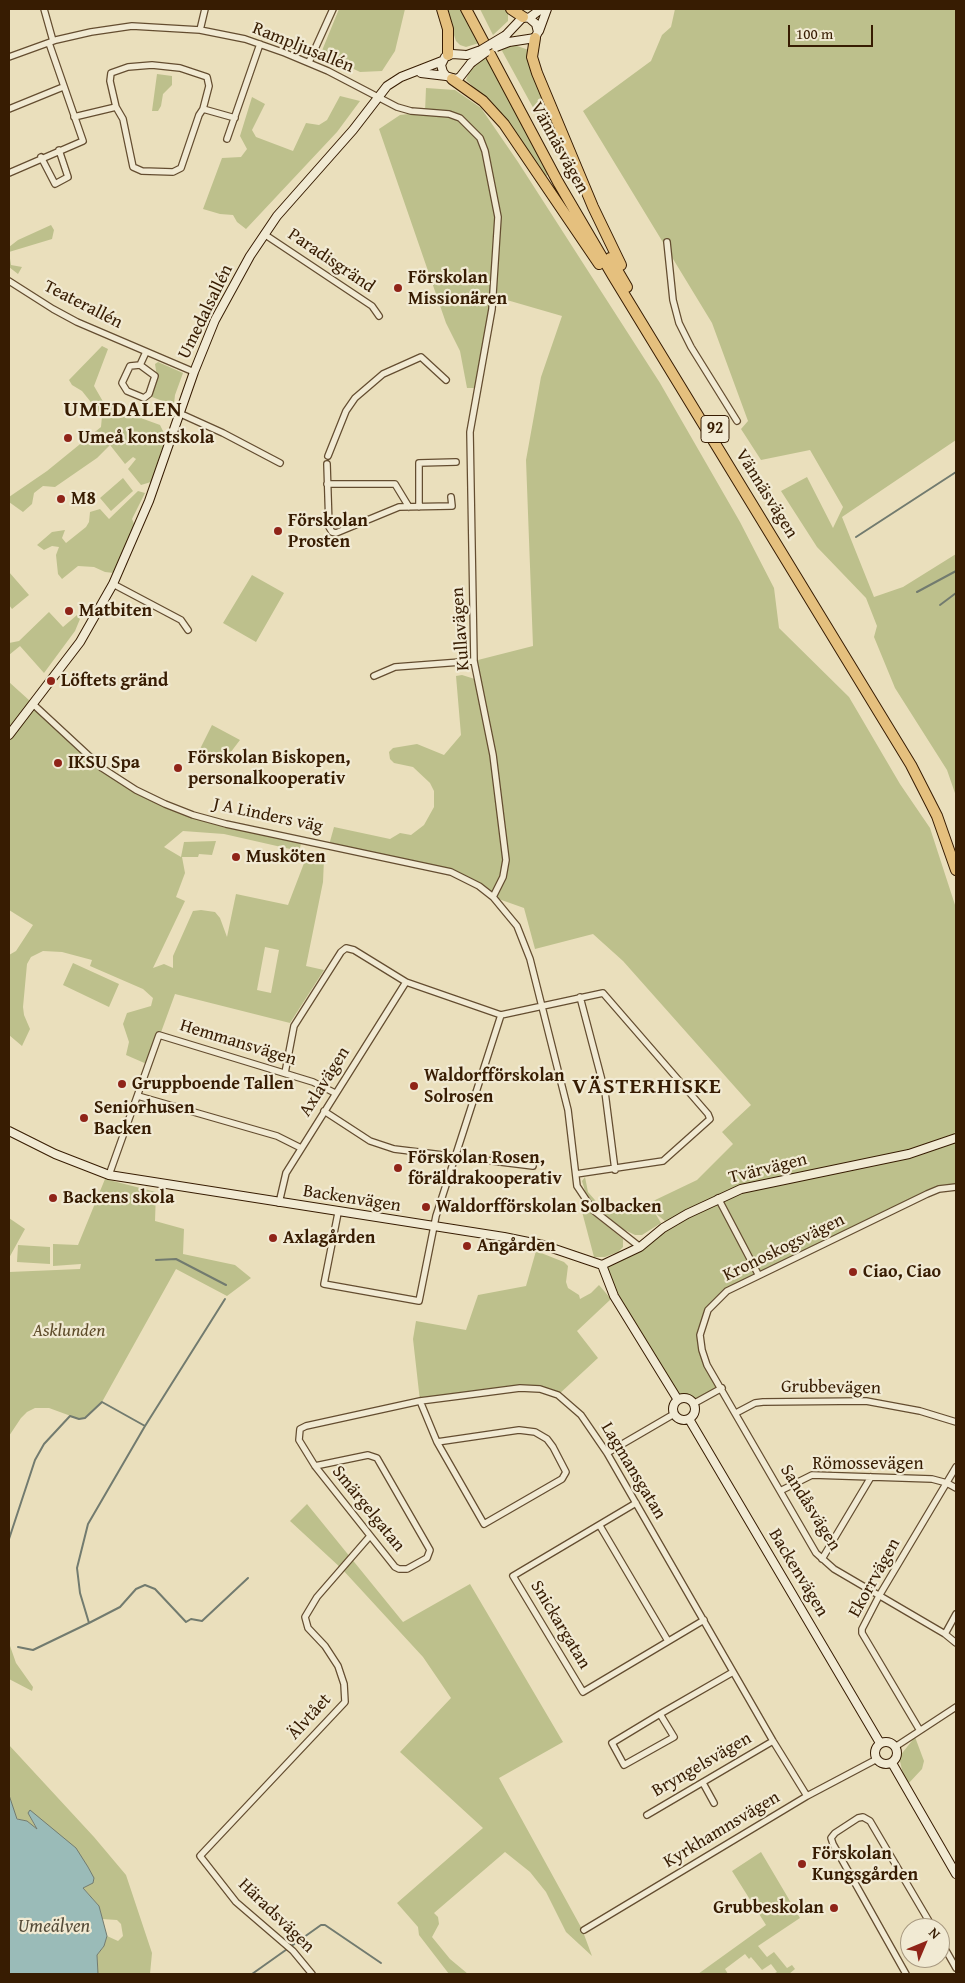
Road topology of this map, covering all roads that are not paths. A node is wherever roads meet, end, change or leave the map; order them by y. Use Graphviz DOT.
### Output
graph roads {
  1 [pos="44,9"];
  2 [pos="205,9"];
  3 [pos="334,9"];
  4 [pos="442,9"];
  5 [pos="466,9"];
  6 [pos="474,9"];
  7 [pos="511,9"];
  8 [pos="541,9"];
  9 [pos="547,9"];
  10 [pos="526,18"];
  11 [pos="200,30"];
  12 [pos="536,35"];
  13 [pos="508,38"];
  14 [pos="51,42"];
  15 [pos="260,44"];
  16 [pos="9,57"];
  17 [pos="445,58"];
  18 [pos="309,62"];
  19 [pos="416,73"];
  20 [pos="449,78"];
  21 [pos="63,87"];
  22 [pos="379,97"];
  23 [pos="116,107"];
  24 [pos="9,109"];
  25 [pos="203,109"];
  26 [pos="74,117"];
  27 [pos="234,118"];
  28 [pos="227,139"];
  29 [pos="59,150"];
  30 [pos="41,158"];
  31 [pos="9,173"];
  32 [pos="264,234"];
  33 [pos="667,242"];
  34 [pos="9,281"];
  35 [pos="633,296"];
  36 [pos="379,316"];
  37 [pos="645,328"];
  38 [pos="146,352"];
  39 [pos="140,365"];
  40 [pos="194,372"];
  41 [pos="446,380"];
  42 [pos="180,414"];
  43 [pos="737,421"];
  44 [pos="328,456"];
  45 [pos="456,462"];
  46 [pos="280,463"];
  47 [pos="327,464"];
  48 [pos="327,484"];
  49 [pos="451,497"];
  50 [pos="419,506"];
  51 [pos="409,507"];
  52 [pos="113,584"];
  53 [pos="188,630"];
  54 [pos="474,660"];
  55 [pos="374,676"];
  56 [pos="34,705"];
  57 [pos="9,735"];
  58 [pos="956,848"];
  59 [pos="956,870"];
  60 [pos="493,897"];
  61 [pos="406,982"];
  62 [pos="580,997"];
  63 [pos="541,1006"];
  64 [pos="501,1015"];
  65 [pos="285,1073"];
  66 [pos="335,1093"];
  67 [pos="138,1096"];
  68 [pos="324,1111"];
  69 [pos="9,1131"];
  70 [pos="956,1138"];
  71 [pos="300,1148"];
  72 [pos="456,1157"];
  73 [pos="532,1166"];
  74 [pos="615,1170"];
  75 [pos="576,1174"];
  76 [pos="109,1175"];
  77 [pos="956,1187"];
  78 [pos="718,1198"];
  79 [pos="280,1203"];
  80 [pos="338,1213"];
  81 [pos="434,1227"];
  82 [pos="640,1247"];
  83 [pos="602,1265"];
  84 [pos="758,1274"];
  85 [pos="722,1388"];
  86 [pos="678,1400"];
  87 [pos="420,1401"];
  88 [pos="693,1404"];
  89 [pos="736,1413"];
  90 [pos="674,1414"];
  91 [pos="689,1419"];
  92 [pos="956,1422"];
  93 [pos="300,1429"];
  94 [pos="437,1442"];
  95 [pos="607,1453"];
  96 [pos="314,1466"];
  97 [pos="956,1467"];
  98 [pos="871,1477"];
  99 [pos="947,1483"];
  100 [pos="956,1488"];
  101 [pos="780,1491"];
  102 [pos="636,1503"];
  103 [pos="600,1526"];
  104 [pos="370,1536"];
  105 [pos="822,1559"];
  106 [pos="879,1596"];
  107 [pos="956,1614"];
  108 [pos="704,1620"];
  109 [pos="945,1634"];
  110 [pos="668,1641"];
  111 [pos="956,1643"];
  112 [pos="734,1672"];
  113 [pos="956,1707"];
  114 [pos="660,1714"];
  115 [pos="919,1729"];
  116 [pos="773,1741"];
  117 [pos="880,1743"];
  118 [pos="895,1747"];
  119 [pos="877,1759"];
  120 [pos="892,1763"];
  121 [pos="703,1783"];
  122 [pos="807,1796"];
  123 [pos="714,1803"];
  124 [pos="647,1815"];
  125 [pos="200,1856"];
  126 [pos="956,1874"];
  127 [pos="927,1918"];
  128 [pos="584,1930"];
  129 [pos="900,1964"];
  130 [pos="312,1974"];
  1 -- 14 [label="street"];
  2 -- 11 [label="street"];
  3 -- 18 [label="street"];
  4 -- 17 [label="highway"];
  5 -- 37 [label="highway, Vännäsvägen / 92"];
  6 -- 35 [label="highway, Vännäsvägen / 92"];
  7 -- 10 [label="highway"];
  8 -- 10 [label="street"];
  9 -- 12 [label="street"];
  10 -- 12 [label="street"];
  10 -- 13 [label="street"];
  11 -- 14 [label="street, Rampljusallén"];
  11 -- 15 [label="street, Rampljusallén"];
  12 -- 13 [label="street"];
  12 -- 35 [label="highway"];
  13 -- 17 [label="street, bridge"];
  13 -- 20 [label="street, bridge"];
  14 -- 16 [label="street, Rampljusallén"];
  14 -- 21 [label="street"];
  15 -- 18 [label="street, Rampljusallén"];
  15 -- 27 [label="street"];
  17 -- 19 [label="street, Umedalsallén"];
  17 -- 20 [label="street"];
  18 -- 22 [label="street, Rampljusallén"];
  19 -- 20 [label="street, Umedalsallén"];
  19 -- 22 [label="street, Umedalsallén"];
  20 -- 37 [label="highway"];
  21 -- 24 [label="street"];
  21 -- 26 [label="street"];
  22 -- 32 [label="street, Umedalsallén"];
  22 -- 54 [label="street, Kullavägen"];
  23 -- 25 [label="street"];
  23 -- 25 [label="street"];
  23 -- 26 [label="street"];
  25 -- 27 [label="street"];
  26 -- 29 [label="street"];
  27 -- 28 [label="street"];
  29 -- 30 [label="street"];
  29 -- 30 [label="street"];
  30 -- 31 [label="street"];
  32 -- 36 [label="street, Paradisgränd"];
  32 -- 40 [label="street, Umedalsallén"];
  33 -- 43 [label="street"];
  34 -- 38 [label="street, Teaterallén"];
  35 -- 58 [label="highway, Vännäsvägen / 92"];
  37 -- 59 [label="highway, Vännäsvägen / 92"];
  38 -- 39 [label="street"];
  38 -- 40 [label="street, Teaterallén"];
  39 -- 39 [label="street"];
  40 -- 42 [label="street, Umedalsallén"];
  41 -- 44 [label="street"];
  42 -- 46 [label="street"];
  42 -- 52 [label="street, Umedalsallén"];
  45 -- 50 [label="street"];
  47 -- 48 [label="street"];
  48 -- 51 [label="street"];
  48 -- 51 [label="street"];
  49 -- 50 [label="street"];
  50 -- 51 [label="street"];
  52 -- 53 [label="street"];
  52 -- 56 [label="street, Umedalsallén"];
  54 -- 55 [label="street"];
  54 -- 60 [label="street, Kullavägen"];
  56 -- 57 [label="street, Umedalsallén"];
  56 -- 60 [label="street, J A Linders väg"];
  60 -- 63 [label="street"];
  61 -- 64 [label="street"];
  61 -- 65 [label="street"];
  61 -- 66 [label="street, Axlavägen"];
  62 -- 63 [label="street"];
  62 -- 74 [label="street"];
  62 -- 74 [label="street"];
  63 -- 64 [label="street"];
  63 -- 75 [label="street"];
  64 -- 72 [label="street"];
  65 -- 66 [label="street, Hemmansvägen"];
  65 -- 67 [label="street, Hemmansvägen"];
  66 -- 68 [label="street, Axlavägen"];
  67 -- 71 [label="street"];
  67 -- 76 [label="street"];
  68 -- 71 [label="street, Axlavägen"];
  68 -- 72 [label="street"];
  69 -- 76 [label="street, Backenvägen"];
  70 -- 78 [label="street, Tvärvägen"];
  71 -- 79 [label="street, Axlavägen"];
  72 -- 73 [label="street"];
  72 -- 81 [label="street"];
  74 -- 75 [label="street"];
  75 -- 82 [label="street"];
  76 -- 79 [label="street, Backenvägen"];
  77 -- 84 [label="street, Kronoskogsvägen"];
  78 -- 82 [label="street, Tvärvägen"];
  78 -- 84 [label="street"];
  79 -- 80 [label="street, Backenvägen"];
  80 -- 81 [label="street, Backenvägen"];
  80 -- 81 [label="street"];
  81 -- 83 [label="street, Backenvägen"];
  82 -- 83 [label="street, Tvärvägen"];
  83 -- 86 [label="street"];
  84 -- 85 [label="street, Kronoskogsvägen"];
  85 -- 88 [label="street"];
  85 -- 89 [label="street, Sandåsvägen"];
  86 -- 88 [label="street"];
  86 -- 90 [label="street"];
  87 -- 93 [label="street, Lagmansgatan"];
  87 -- 94 [label="street"];
  87 -- 95 [label="street, Lagmansgatan"];
  88 -- 91 [label="street"];
  89 -- 92 [label="street, Grubbevägen"];
  89 -- 101 [label="street, Sandåsvägen"];
  90 -- 91 [label="street"];
  90 -- 95 [label="street"];
  91 -- 117 [label="street, Backenvägen"];
  93 -- 96 [label="street, Smärgelgatan"];
  94 -- 94 [label="street"];
  95 -- 102 [label="street, Lagmansgatan"];
  96 -- 104 [label="street, Smärgelgatan"];
  96 -- 104 [label="street, Smärgelgatan"];
  97 -- 99 [label="street, Ekorrvägen"];
  98 -- 99 [label="street, Römossevägen"];
  98 -- 101 [label="street, Römossevägen"];
  98 -- 105 [label="street"];
  99 -- 100 [label="street, Römossevägen"];
  99 -- 106 [label="street, Ekorrvägen"];
  101 -- 105 [label="street, Sandåsvägen"];
  102 -- 103 [label="street, Snickargatan"];
  102 -- 108 [label="street, Lagmansgatan"];
  103 -- 110 [label="street"];
  103 -- 110 [label="street, Snickargatan"];
  104 -- 125 [label="street, Älvtået"];
  105 -- 106 [label="street, Sandåsvägen"];
  106 -- 109 [label="street, Sandåsvägen"];
  106 -- 115 [label="street, Ekorrvägen"];
  107 -- 109 [label="street"];
  108 -- 110 [label="street, Snickargatan"];
  108 -- 112 [label="street, Lagmansgatan"];
  109 -- 111 [label="street, Sandåsvägen"];
  112 -- 114 [label="street"];
  112 -- 116 [label="street, Lagmansgatan"];
  113 -- 115 [label="street"];
  114 -- 114 [label="street"];
  115 -- 118 [label="street"];
  116 -- 121 [label="street, Bryngelsvägen"];
  116 -- 122 [label="street, Lagmansgatan"];
  117 -- 118 [label="street"];
  117 -- 119 [label="street"];
  118 -- 120 [label="street"];
  119 -- 120 [label="street"];
  119 -- 122 [label="street, Kyrkhamnsvägen"];
  120 -- 126 [label="street"];
  121 -- 123 [label="street"];
  121 -- 124 [label="street, Bryngelsvägen"];
  122 -- 128 [label="street, Kyrkhamnsvägen"];
  125 -- 130 [label="street, Häradsvägen"];
  127 -- 129 [label="street"];
}
